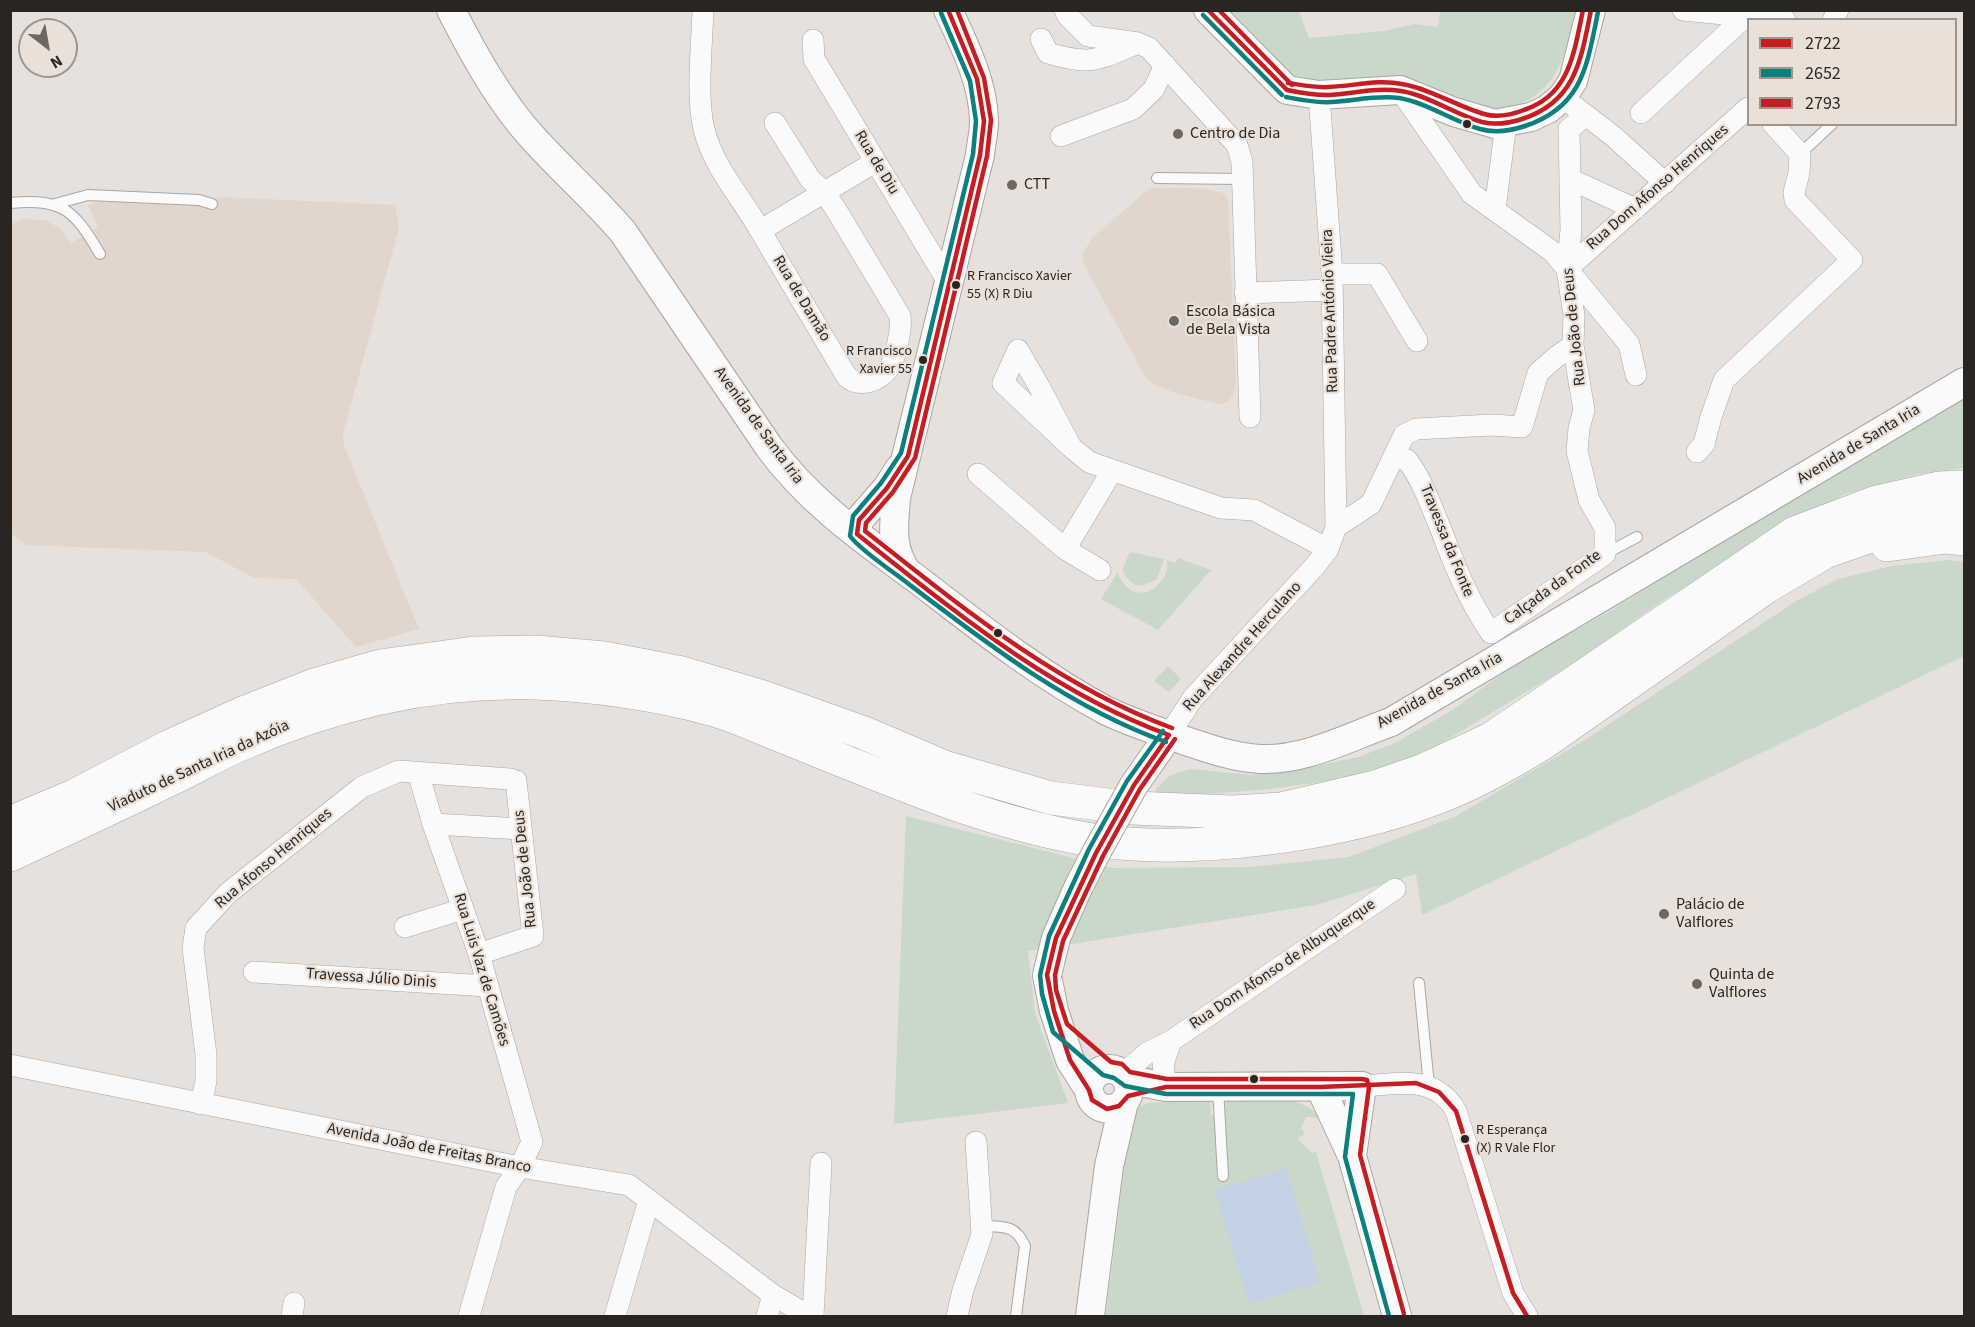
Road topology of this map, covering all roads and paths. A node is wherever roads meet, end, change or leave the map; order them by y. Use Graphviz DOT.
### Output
graph roads {
  1 [pos="451,10"];
  2 [pos="703,10"];
  3 [pos="948,10"];
  4 [pos="1065,10"];
  5 [pos="1081,10"];
  6 [pos="1208,10"];
  7 [pos="1591,10"];
  8 [pos="1683,10"];
  9 [pos="1747,15"];
  10 [pos="1770,18"];
  11 [pos="1088,36"];
  12 [pos="1041,39"];
  13 [pos="813,40"];
  14 [pos="1138,43"];
  15 [pos="1165,65"];
  16 [pos="1400,90"];
  17 [pos="1319,95"];
  18 [pos="1562,97"];
  19 [pos="1747,110"];
  20 [pos="1641,113"];
  21 [pos="1585,116"];
  22 [pos="776,123"];
  23 [pos="1506,123"];
  24 [pos="1775,126"];
  25 [pos="1830,126"];
  26 [pos="1062,136"];
  27 [pos="1800,154"];
  28 [pos="875,162"];
  29 [pos="1157,178"];
  30 [pos="1242,179"];
  31 [pos="1570,179"];
  32 [pos="1665,183"];
  33 [pos="824,192"];
  34 [pos="10,203"];
  35 [pos="55,204"];
  36 [pos="212,204"];
  37 [pos="1635,209"];
  38 [pos="1495,210"];
  39 [pos="761,230"];
  40 [pos="100,254"];
  41 [pos="1567,268"];
  42 [pos="948,282"];
  43 [pos="1332,282"];
  44 [pos="1245,293"];
  45 [pos="1417,341"];
  46 [pos="1573,345"];
  47 [pos="1636,375"];
  48 [pos="1965,382"];
  49 [pos="1250,417"];
  50 [pos="1071,447"];
  51 [pos="1696,452"];
  52 [pos="1395,457"];
  53 [pos="1112,471"];
  54 [pos="978,474"];
  55 [pos="1965,487"];
  56 [pos="891,493"];
  57 [pos="815,500"];
  58 [pos="1965,510"];
  59 [pos="1336,527"];
  60 [pos="857,534"];
  61 [pos="1637,537"];
  62 [pos="1965,539"];
  63 [pos="1606,547"];
  64 [pos="1065,549"];
  65 [pos="1328,549"];
  66 [pos="1825,552"];
  67 [pos="1100,570"];
  68 [pos="906,571"];
  69 [pos="1489,637"];
  70 [pos="536,668"];
  71 [pos="1169,735"];
  72 [pos="418,772"];
  73 [pos="516,781"];
  74 [pos="10,823"];
  75 [pos="433,824"];
  76 [pos="521,829"];
  77 [pos="10,855"];
  78 [pos="1395,889"];
  79 [pos="463,909"];
  80 [pos="405,927"];
  81 [pos="479,954"];
  82 [pos="254,972"];
  83 [pos="1419,983"];
  84 [pos="488,986"];
  85 [pos="1060,1028"];
  86 [pos="1171,1041"];
  87 [pos="10,1065"];
  88 [pos="1122,1084"];
  89 [pos="1362,1086"];
  90 [pos="1429,1086"];
  91 [pos="1166,1087"];
  92 [pos="1218,1087"];
  93 [pos="1320,1087"];
  94 [pos="1092,1097"];
  95 [pos="201,1104"];
  96 [pos="976,1142"];
  97 [pos="1352,1156"];
  98 [pos="821,1163"];
  99 [pos="1108,1166"];
  100 [pos="520,1167"];
  101 [pos="1223,1176"];
  102 [pos="649,1200"];
  103 [pos="982,1226"];
  104 [pos="773,1295"];
  105 [pos="469,1317"];
  106 [pos="615,1317"];
  107 [pos="767,1317"];
  108 [pos="811,1317"];
  109 [pos="957,1317"];
  110 [pos="1016,1317"];
  111 [pos="1090,1317"];
  112 [pos="1397,1317"];
  113 [pos="1527,1317"];
  1 -- 57 [label="main road, Avenida de Santa Iria"];
  2 -- 39 [label="street, Rua de Damão"];
  3 -- 42 [label="main road"];
  4 -- 11 [label="street"];
  5 -- 11 [label="street"];
  6 -- 17 [label="main road"];
  7 -- 18 [label="main road"];
  8 -- 9 [label="street"];
  9 -- 10 [label="street"];
  9 -- 20 [label="street"];
  11 -- 14 [label="street"];
  12 -- 14 [label="street"];
  13 -- 28 [label="street, Rua de Diu"];
  14 -- 15 [label="street"];
  15 -- 26 [label="street"];
  15 -- 30 [label="street"];
  16 -- 17 [label="main road"];
  16 -- 23 [label="main road"];
  16 -- 38 [label="street"];
  17 -- 43 [label="street, Rua Padre António Vieira"];
  18 -- 21 [label="street"];
  18 -- 23 [label="main road"];
  19 -- 32 [label="street, Rua Dom Afonso Henriques"];
  21 -- 31 [label="street, Rua João de Deus"];
  21 -- 32 [label="street"];
  22 -- 33 [label="street, Rua de Damão"];
  23 -- 38 [label="street"];
  24 -- 27 [label="street"];
  25 -- 27 [label="lane"];
  27 -- 51 [label="street"];
  28 -- 33 [label="street"];
  28 -- 42 [label="street, Rua de Diu"];
  29 -- 30 [label="lane"];
  30 -- 44 [label="street"];
  31 -- 37 [label="street"];
  31 -- 41 [label="street, Rua João de Deus"];
  32 -- 37 [label="street, Rua Dom Afonso Henriques"];
  33 -- 39 [label="street"];
  33 -- 39 [label="street, Rua de Damão"];
  34 -- 35 [label="lane"];
  35 -- 36 [label="lane"];
  35 -- 40 [label="lane"];
  37 -- 41 [label="street, Rua Dom Afonso Henriques"];
  38 -- 41 [label="street"];
  41 -- 46 [label="street, Rua João de Deus"];
  41 -- 47 [label="street"];
  42 -- 56 [label="main road"];
  43 -- 44 [label="street"];
  43 -- 45 [label="street"];
  43 -- 59 [label="street, Rua Padre António Vieira"];
  44 -- 49 [label="street"];
  46 -- 52 [label="street"];
  46 -- 63 [label="street, Rua João de Deus"];
  48 -- 71 [label="main road, Avenida de Santa Iria"];
  50 -- 53 [label="street"];
  52 -- 59 [label="street"];
  52 -- 69 [label="street, Travessa da Fonte"];
  53 -- 64 [label="street"];
  53 -- 65 [label="street"];
  54 -- 64 [label="street"];
  55 -- 70 [label="highway"];
  56 -- 57 [label="main road"];
  56 -- 60 [label="main road"];
  56 -- 68 [label="main road"];
  57 -- 60 [label="main road, Avenida de Santa Iria"];
  58 -- 66 [label="highway"];
  59 -- 65 [label="street, Rua Alexandre Herculano"];
  60 -- 68 [label="main road, Avenida de Santa Iria"];
  61 -- 63 [label="lane"];
  62 -- 66 [label="highway"];
  63 -- 69 [label="street, Calçada da Fonte"];
  64 -- 67 [label="street"];
  65 -- 71 [label="street, Rua Alexandre Herculano"];
  66 -- 70 [label="highway"];
  68 -- 71 [label="main road, Avenida de Santa Iria"];
  70 -- 74 [label="highway, Viaduto de Santa Iria da Azóia"];
  70 -- 77 [label="highway, Viaduto de Santa Iria da Azóia"];
  71 -- 85 [label="main road, Rua Alexandre Herculano, bridge"];
  72 -- 73 [label="street, Rua Afonso Henriques"];
  72 -- 75 [label="street, Rua Luis Vaz de Camões"];
  72 -- 95 [label="street, Rua Afonso Henriques"];
  73 -- 76 [label="street, Rua João de Deus"];
  75 -- 76 [label="street"];
  75 -- 79 [label="street, Rua Luis Vaz de Camões"];
  76 -- 81 [label="street, Rua João de Deus"];
  78 -- 86 [label="street, Rua Dom Afonso de Albuquerque"];
  79 -- 80 [label="street"];
  79 -- 81 [label="street, Rua Luis Vaz de Camões"];
  81 -- 84 [label="street, Rua Luis Vaz de Camões"];
  82 -- 84 [label="street, Travessa Júlio Dinis"];
  83 -- 90 [label="lane"];
  84 -- 100 [label="street, Rua Luis Vaz de Camões"];
  85 -- 88 [label="main road"];
  85 -- 94 [label="main road, Rua Alexandre Herculano"];
  86 -- 88 [label="street, Rua Dom Afonso de Albuquerque"];
  86 -- 91 [label="street"];
  87 -- 95 [label="street, Avenida João de Freitas Branco"];
  88 -- 91 [label="main road"];
  88 -- 94 [label="main road"];
  88 -- 99 [label="main road"];
  89 -- 90 [label="street"];
  89 -- 93 [label="main road"];
  89 -- 97 [label="main road"];
  90 -- 113 [label="street"];
  91 -- 92 [label="main road"];
  92 -- 93 [label="main road"];
  92 -- 101 [label="lane"];
  93 -- 97 [label="main road"];
  94 -- 99 [label="main road"];
  95 -- 100 [label="street, Avenida João de Freitas Branco"];
  96 -- 103 [label="street"];
  97 -- 112 [label="main road"];
  98 -- 108 [label="street"];
  99 -- 111 [label="main road"];
  100 -- 102 [label="street, Avenida João de Freitas Branco"];
  100 -- 105 [label="street, Rua Luis Vaz de Camões"];
  102 -- 104 [label="street, Avenida João de Freitas Branco"];
  102 -- 106 [label="street"];
  103 -- 109 [label="street"];
  103 -- 110 [label="lane"];
  104 -- 107 [label="street"];
  104 -- 108 [label="street, Avenida João de Freitas Branco"];
}
